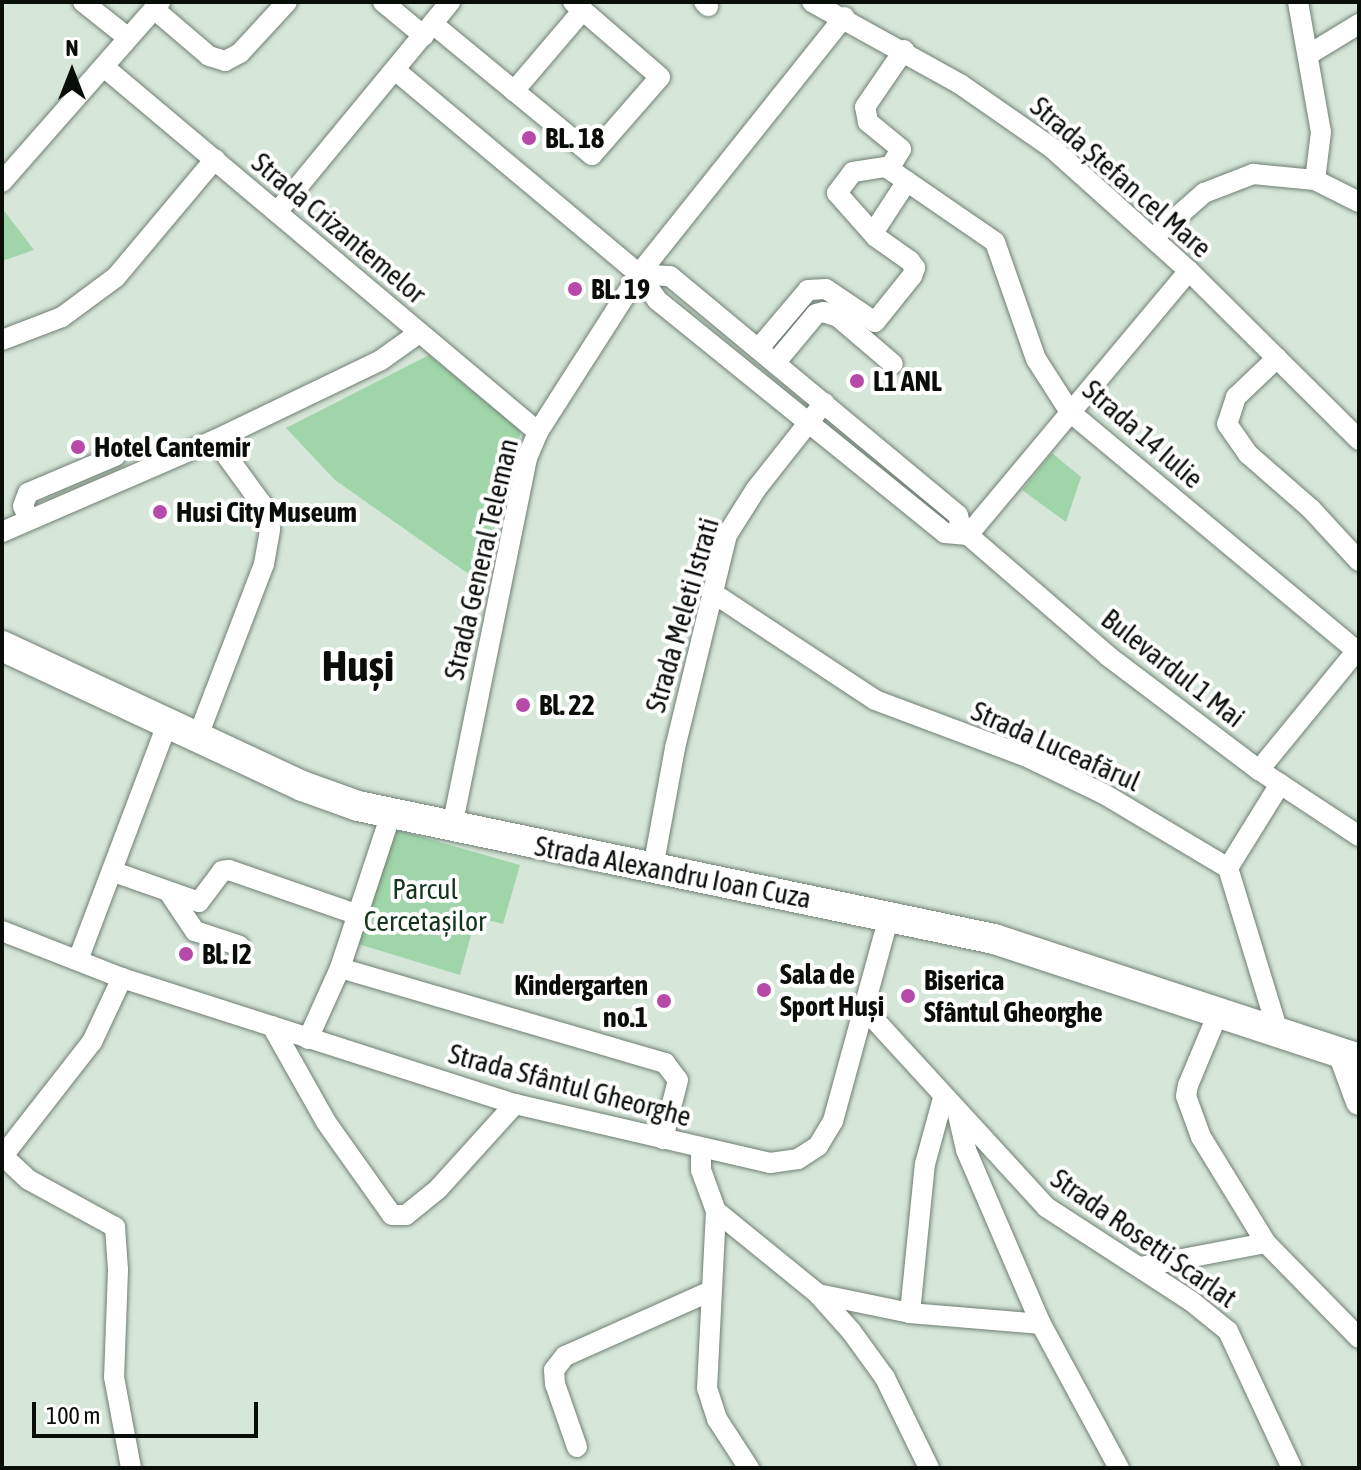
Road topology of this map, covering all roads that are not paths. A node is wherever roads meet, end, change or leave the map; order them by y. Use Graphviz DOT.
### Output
graph roads {
  1 [pos="83,2"];
  2 [pos="287,2"];
  3 [pos="383,2"];
  4 [pos="450,2"];
  5 [pos="812,2"];
  6 [pos="1298,2"];
  7 [pos="157,5"];
  8 [pos="578,6"];
  9 [pos="844,17"];
  10 [pos="1359,24"];
  11 [pos="428,30"];
  12 [pos="127,37"];
  13 [pos="904,50"];
  14 [pos="1308,55"];
  15 [pos="104,67"];
  16 [pos="395,70"];
  17 [pos="514,91"];
  18 [pos="215,159"];
  19 [pos="889,169"];
  20 [pos="1315,180"];
  21 [pos="907,181"];
  22 [pos="2,182"];
  23 [pos="1359,202"];
  24 [pos="277,212"];
  25 [pos="873,233"];
  26 [pos="1154,237"];
  27 [pos="1189,271"];
  28 [pos="639,274"];
  29 [pos="419,333"];
  30 [pos="2,340"];
  31 [pos="759,348"];
  32 [pos="1277,358"];
  33 [pos="776,362"];
  34 [pos="893,364"];
  35 [pos="824,403"];
  36 [pos="1070,412"];
  37 [pos="809,420"];
  38 [pos="538,432"];
  39 [pos="1358,437"];
  40 [pos="215,440"];
  41 [pos="115,456"];
  42 [pos="29,520"];
  43 [pos="2,532"];
  44 [pos="965,534"];
  45 [pos="1359,561"];
  46 [pos="713,593"];
  47 [pos="2,646"];
  48 [pos="1358,650"];
  49 [pos="168,722"];
  50 [pos="198,736"];
  51 [pos="1259,770"];
  52 [pos="1280,784"];
  53 [pos="391,814"];
  54 [pos="452,827"];
  55 [pos="1359,836"];
  56 [pos="653,868"];
  57 [pos="1228,868"];
  58 [pos="114,872"];
  59 [pos="170,894"];
  60 [pos="358,915"];
  61 [pos="889,916"];
  62 [pos="2,931"];
  63 [pos="240,946"];
  64 [pos="78,960"];
  65 [pos="340,968"];
  66 [pos="122,978"];
  67 [pos="862,1006"];
  68 [pos="1219,1011"];
  69 [pos="272,1026"];
  70 [pos="1278,1032"];
  71 [pos="308,1039"];
  72 [pos="1350,1056"];
  73 [pos="943,1098"];
  74 [pos="1359,1102"];
  75 [pos="515,1104"];
  76 [pos="958,1115"];
  77 [pos="663,1139"];
  78 [pos="701,1148"];
  79 [pos="2,1157"];
  80 [pos="716,1211"];
  81 [pos="1266,1243"];
  82 [pos="1140,1267"];
  83 [pos="709,1292"];
  84 [pos="818,1294"];
  85 [pos="910,1313"];
  86 [pos="1041,1324"];
  87 [pos="1359,1338"];
  88 [pos="577,1447"];
  89 [pos="131,1468"];
  90 [pos="749,1468"];
  91 [pos="929,1468"];
  92 [pos="1119,1468"];
  93 [pos="1292,1468"];
  1 -- 12 [label="street"];
  2 -- 7 [label="street"];
  3 -- 11 [label="street"];
  4 -- 11 [label="street"];
  5 -- 9 [label="street, Strada Ștefan cel Mare"];
  6 -- 14 [label="street"];
  7 -- 12 [label="street"];
  8 -- 17 [label="street"];
  8 -- 17 [label="street"];
  9 -- 13 [label="street, Strada Ștefan cel Mare"];
  9 -- 28 [label="street, Strada General Teleman"];
  10 -- 14 [label="street"];
  11 -- 16 [label="street"];
  11 -- 17 [label="street"];
  12 -- 15 [label="street"];
  13 -- 19 [label="street"];
  13 -- 26 [label="street, Strada Ștefan cel Mare"];
  14 -- 20 [label="street"];
  15 -- 18 [label="street, Strada Crizantemelor"];
  15 -- 22 [label="street"];
  16 -- 24 [label="street"];
  16 -- 28 [label="street, Bulevardul 1 Mai"];
  18 -- 24 [label="street, Strada Crizantemelor"];
  18 -- 30 [label="street"];
  19 -- 21 [label="street, Strada 14 Iulie"];
  19 -- 25 [label="street"];
  20 -- 23 [label="street"];
  20 -- 26 [label="street"];
  21 -- 25 [label="street"];
  21 -- 36 [label="street, Strada 14 Iulie"];
  24 -- 29 [label="street, Strada Crizantemelor"];
  25 -- 31 [label="street"];
  26 -- 27 [label="street, Strada Ștefan cel Mare"];
  27 -- 32 [label="street, Strada Ștefan cel Mare"];
  27 -- 36 [label="street"];
  28 -- 31 [label="street, Bulevardul 1 Mai"];
  28 -- 37 [label="street, Bulevardul 1 Mai"];
  28 -- 38 [label="street, Strada General Teleman"];
  29 -- 38 [label="street, Strada Crizantemelor"];
  29 -- 40 [label="street"];
  31 -- 33 [label="street, Bulevardul 1 Mai"];
  32 -- 39 [label="street, Strada Ștefan cel Mare"];
  32 -- 45 [label="street"];
  33 -- 34 [label="street"];
  33 -- 35 [label="street, Bulevardul 1 Mai"];
  35 -- 37 [label="street, Strada Meleti Istrati"];
  35 -- 44 [label="street, Bulevardul 1 Mai"];
  36 -- 44 [label="street"];
  36 -- 48 [label="street, Strada 14 Iulie"];
  37 -- 44 [label="street, Bulevardul 1 Mai"];
  37 -- 46 [label="street, Strada Meleti Istrati"];
  38 -- 54 [label="street, Strada General Teleman"];
  40 -- 42 [label="street"];
  40 -- 50 [label="street"];
  41 -- 42 [label="street"];
  42 -- 43 [label="street"];
  44 -- 51 [label="street, Bulevardul 1 Mai"];
  46 -- 56 [label="street, Strada Meleti Istrati"];
  46 -- 57 [label="street, Strada Luceafărul"];
  47 -- 49 [label="highway, Strada Alexandru Ioan Cuza"];
  48 -- 51 [label="street"];
  49 -- 50 [label="highway, Strada Alexandru Ioan Cuza"];
  49 -- 58 [label="street"];
  50 -- 53 [label="highway, Strada Alexandru Ioan Cuza"];
  51 -- 52 [label="street, Bulevardul 1 Mai"];
  52 -- 55 [label="street, Bulevardul 1 Mai"];
  52 -- 57 [label="street"];
  53 -- 54 [label="highway, Strada Alexandru Ioan Cuza"];
  53 -- 60 [label="street"];
  54 -- 56 [label="highway, Strada Alexandru Ioan Cuza"];
  56 -- 61 [label="highway, Strada Alexandru Ioan Cuza"];
  57 -- 70 [label="street"];
  58 -- 59 [label="street"];
  58 -- 64 [label="street"];
  59 -- 60 [label="street"];
  59 -- 63 [label="street"];
  60 -- 65 [label="street"];
  61 -- 67 [label="street, Strada Sfântul Gheorghe"];
  61 -- 68 [label="highway, Strada Alexandru Ioan Cuza"];
  62 -- 64 [label="street, Strada Sfântul Gheorghe"];
  64 -- 66 [label="street, Strada Sfântul Gheorghe"];
  65 -- 71 [label="street"];
  65 -- 77 [label="street"];
  66 -- 69 [label="street, Strada Sfântul Gheorghe"];
  66 -- 79 [label="street"];
  67 -- 73 [label="street, Strada Rosetti Scarlat"];
  67 -- 78 [label="street, Strada Sfântul Gheorghe"];
  68 -- 70 [label="highway, Strada Alexandru Ioan Cuza"];
  68 -- 81 [label="street"];
  69 -- 71 [label="street, Strada Sfântul Gheorghe"];
  69 -- 75 [label="street"];
  70 -- 72 [label="highway, Strada Alexandru Ioan Cuza"];
  71 -- 75 [label="street, Strada Sfântul Gheorghe"];
  72 -- 74 [label="main road"];
  73 -- 76 [label="street, Strada Rosetti Scarlat"];
  73 -- 85 [label="street"];
  75 -- 77 [label="street, Strada Sfântul Gheorghe"];
  76 -- 82 [label="street, Strada Rosetti Scarlat"];
  76 -- 86 [label="street"];
  77 -- 78 [label="street, Strada Sfântul Gheorghe"];
  78 -- 80 [label="street"];
  79 -- 89 [label="street"];
  80 -- 83 [label="street"];
  80 -- 84 [label="street"];
  81 -- 82 [label="street"];
  81 -- 87 [label="street"];
  82 -- 93 [label="street, Strada Rosetti Scarlat"];
  83 -- 88 [label="street"];
  83 -- 90 [label="street"];
  84 -- 85 [label="street"];
  84 -- 91 [label="street"];
  85 -- 86 [label="street"];
  86 -- 92 [label="street"];
}
